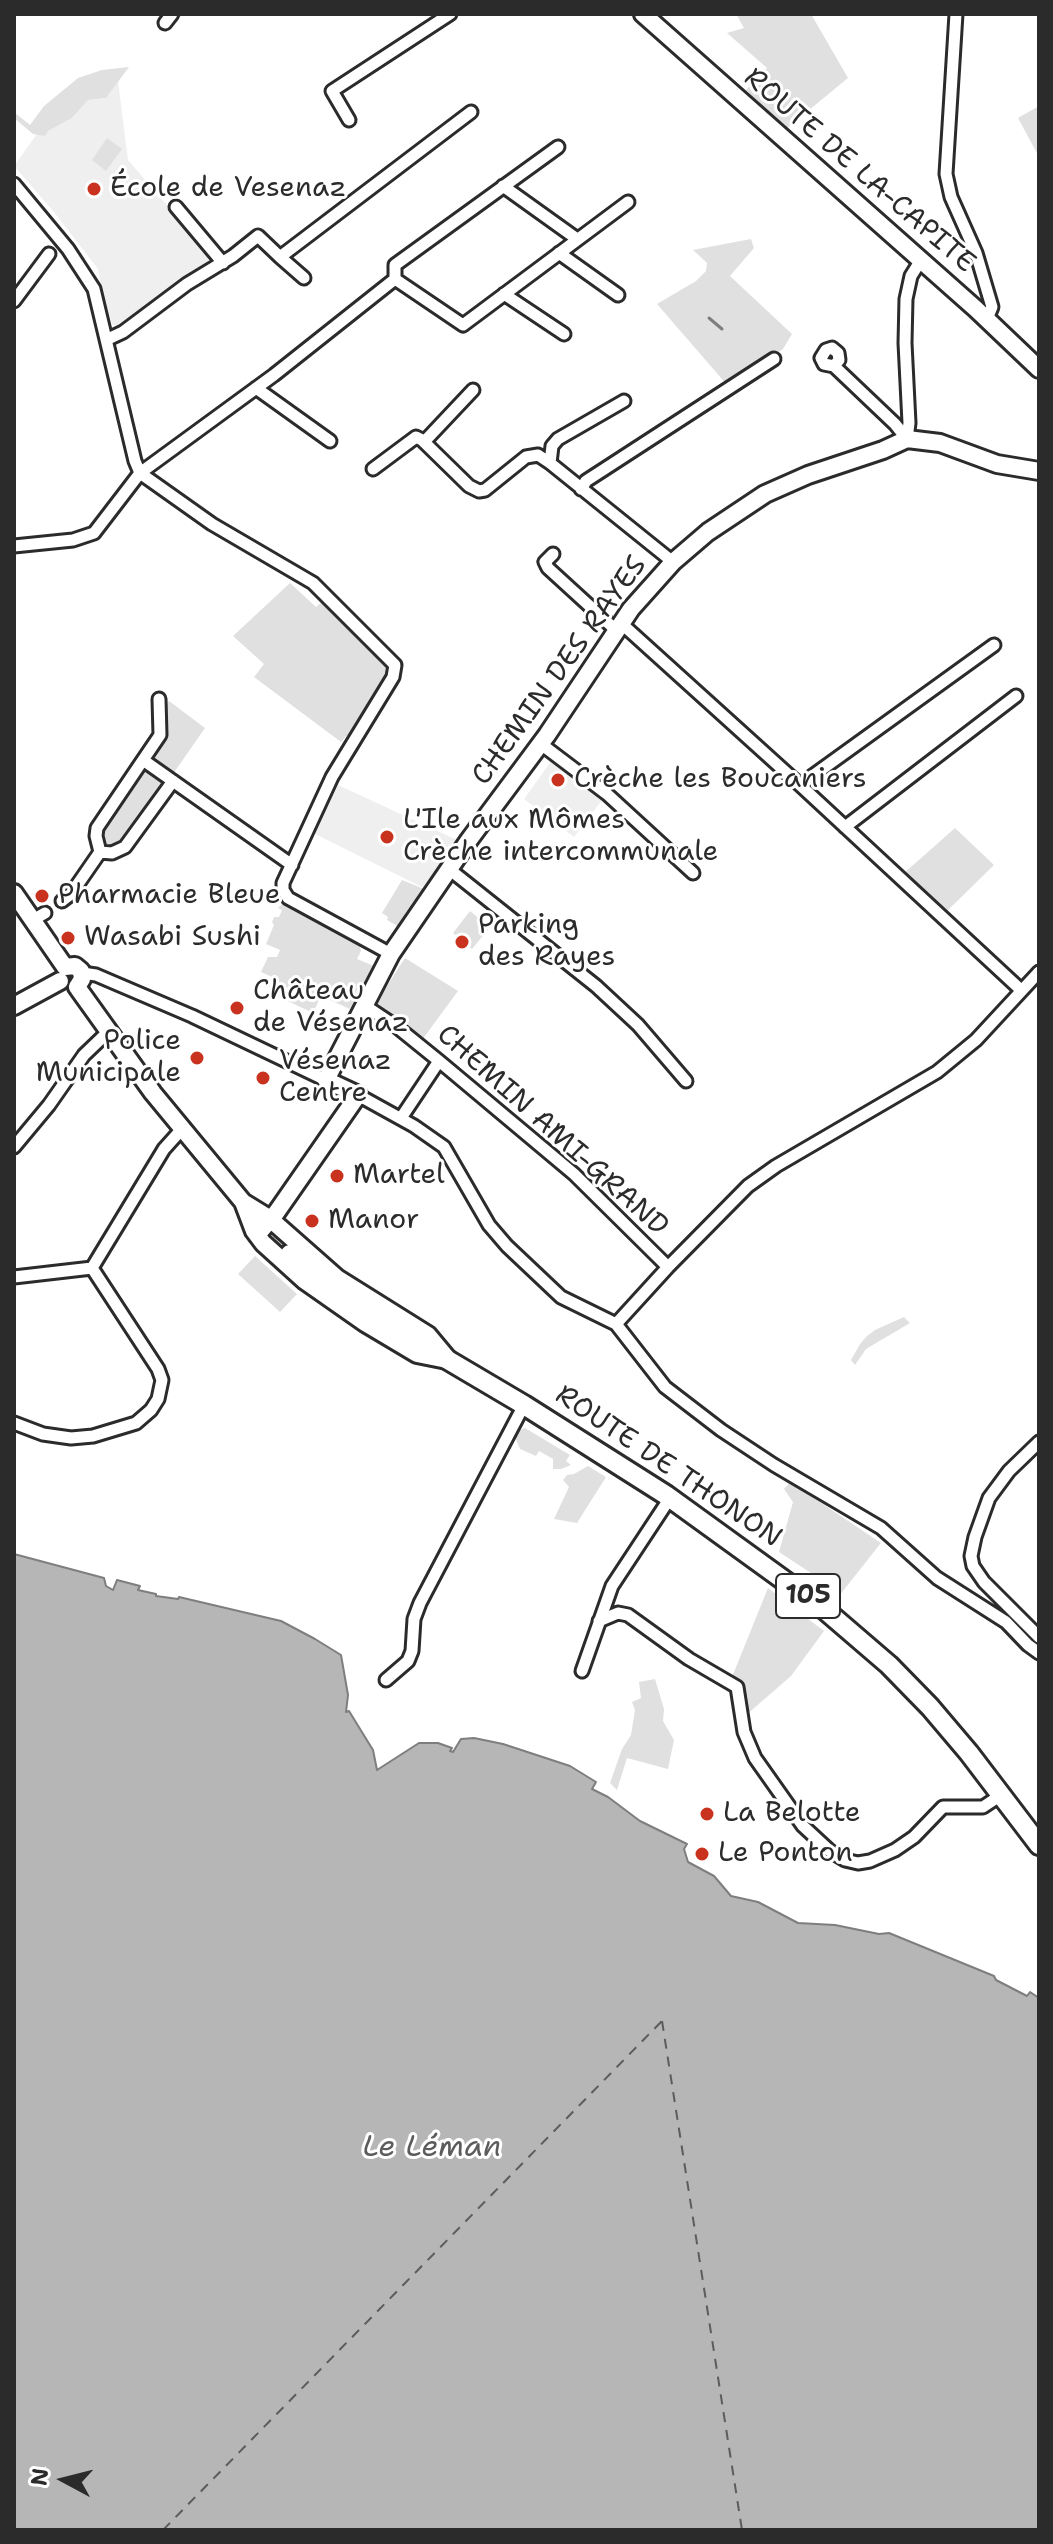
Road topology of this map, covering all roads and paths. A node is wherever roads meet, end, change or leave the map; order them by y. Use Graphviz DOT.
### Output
graph roads {
  1 [pos="450,14"];
  2 [pos="643,14"];
  3 [pos="956,14"];
  4 [pos="471,112"];
  5 [pos="349,120"];
  6 [pos="558,147"];
  7 [pos="14,184"];
  8 [pos="503,186"];
  9 [pos="628,202"];
  10 [pos="176,207"];
  11 [pos="577,239"];
  12 [pos="559,253"];
  13 [pos="49,254"];
  14 [pos="280,257"];
  15 [pos="921,260"];
  16 [pos="223,263"];
  17 [pos="304,278"];
  18 [pos="395,279"];
  19 [pos="504,294"];
  20 [pos="618,295"];
  21 [pos="14,301"];
  22 [pos="987,319"];
  23 [pos="564,334"];
  24 [pos="108,339"];
  25 [pos="774,359"];
  26 [pos="834,366"];
  27 [pos="1039,369"];
  28 [pos="256,388"];
  29 [pos="473,390"];
  30 [pos="624,401"];
  31 [pos="416,436"];
  32 [pos="907,439"];
  33 [pos="330,441"];
  34 [pos="550,463"];
  35 [pos="373,469"];
  36 [pos="1039,471"];
  37 [pos="140,473"];
  38 [pos="581,489"];
  39 [pos="14,546"];
  40 [pos="553,554"];
  41 [pos="673,562"];
  42 [pos="620,628"];
  43 [pos="994,645"];
  44 [pos="1016,696"];
  45 [pos="159,699"];
  46 [pos="541,744"];
  47 [pos="143,760"];
  48 [pos="173,781"];
  49 [pos="800,785"];
  50 [pos="845,827"];
  51 [pos="100,852"];
  52 [pos="292,865"];
  53 [pos="449,869"];
  54 [pos="693,873"];
  55 [pos="14,893"];
  56 [pos="62,901"];
  57 [pos="391,954"];
  58 [pos="1039,972"];
  59 [pos="62,974"];
  60 [pos="79,980"];
  61 [pos="1021,990"];
  62 [pos="364,1005"];
  63 [pos="14,1006"];
  64 [pos="109,1031"];
  65 [pos="439,1061"];
  66 [pos="326,1080"];
  67 [pos="686,1081"];
  68 [pos="358,1095"];
  69 [pos="401,1118"];
  70 [pos="182,1129"];
  71 [pos="14,1147"];
  72 [pos="243,1202"];
  73 [pos="271,1220"];
  74 [pos="257,1235"];
  75 [pos="290,1254"];
  76 [pos="668,1267"];
  77 [pos="92,1268"];
  78 [pos="14,1277"];
  79 [pos="616,1324"];
  80 [pos="449,1361"];
  81 [pos="524,1405"];
  82 [pos="14,1423"];
  83 [pos="1039,1442"];
  84 [pos="670,1498"];
  85 [pos="599,1621"];
  86 [pos="1039,1637"];
  87 [pos="1039,1653"];
  88 [pos="582,1671"];
  89 [pos="386,1680"];
  90 [pos="1001,1795"];
  91 [pos="1039,1845"];
  1 -- 5 [label="street"];
  2 -- 15 [label="street, ROUTE DE LA-CAPITE"];
  3 -- 22 [label="street"];
  4 -- 14 [label="street"];
  6 -- 8 [label="street"];
  7 -- 24 [label="street"];
  8 -- 11 [label="street"];
  8 -- 18 [label="street"];
  9 -- 11 [label="street"];
  10 -- 16 [label="street"];
  11 -- 12 [label="street"];
  12 -- 19 [label="street"];
  12 -- 20 [label="street"];
  13 -- 21 [label="street"];
  14 -- 16 [label="street"];
  14 -- 17 [label="street"];
  15 -- 22 [label="street, ROUTE DE LA-CAPITE"];
  15 -- 32 [label="street"];
  16 -- 24 [label="street"];
  18 -- 19 [label="street"];
  18 -- 28 [label="street"];
  19 -- 23 [label="street"];
  22 -- 27 [label="street, ROUTE DE LA-CAPITE"];
  24 -- 37 [label="street"];
  25 -- 38 [label="street"];
  26 -- 32 [label="street"];
  28 -- 33 [label="street"];
  28 -- 37 [label="street"];
  29 -- 31 [label="street"];
  30 -- 34 [label="street"];
  31 -- 34 [label="street"];
  31 -- 35 [label="street"];
  32 -- 36 [label="street"];
  32 -- 41 [label="street, CHEMIN DES RAYES"];
  34 -- 38 [label="street"];
  37 -- 39 [label="street"];
  37 -- 52 [label="street"];
  38 -- 41 [label="street"];
  40 -- 42 [label="street"];
  41 -- 42 [label="street, CHEMIN DES RAYES"];
  42 -- 46 [label="street, CHEMIN DES RAYES"];
  42 -- 49 [label="street"];
  43 -- 49 [label="street"];
  44 -- 50 [label="street"];
  45 -- 47 [label="street"];
  46 -- 53 [label="street, CHEMIN DES RAYES"];
  46 -- 54 [label="street"];
  47 -- 48 [label="street"];
  47 -- 51 [label="street"];
  48 -- 51 [label="street"];
  48 -- 52 [label="street"];
  49 -- 50 [label="street"];
  50 -- 61 [label="street"];
  51 -- 56 [label="street"];
  52 -- 57 [label="street"];
  53 -- 57 [label="street, CHEMIN DES RAYES"];
  53 -- 67 [label="street"];
  55 -- 59 [label="street"];
  57 -- 62 [label="street, CHEMIN DES RAYES"];
  58 -- 61 [label="street"];
  59 -- 60 [label="street"];
  59 -- 63 [label="street"];
  60 -- 64 [label="street, ROUTE DE THONON / 105"];
  60 -- 66 [label="street"];
  61 -- 76 [label="street"];
  62 -- 65 [label="street, CHEMIN AMI-GRAND"];
  62 -- 66 [label="street, CHEMIN DES RAYES"];
  64 -- 70 [label="street, ROUTE DE THONON / 105"];
  64 -- 71 [label="street"];
  65 -- 69 [label="street"];
  65 -- 76 [label="street, CHEMIN AMI-GRAND"];
  66 -- 68 [label="street"];
  68 -- 69 [label="street"];
  68 -- 73 [label="street"];
  69 -- 79 [label="street"];
  70 -- 72 [label="street, ROUTE DE THONON / 105"];
  70 -- 77 [label="street"];
  72 -- 73 [label="street, ROUTE DE THONON / 105"];
  72 -- 74 [label="street, ROUTE DE THONON / 105"];
  73 -- 74 [label="street"];
  73 -- 80 [label="street, ROUTE DE THONON / 105"];
  74 -- 80 [label="street, ROUTE DE THONON / 105"];
  75 -- 80 [label="main road, 105"];
  76 -- 79 [label="street"];
  77 -- 78 [label="street"];
  77 -- 82 [label="street"];
  79 -- 87 [label="street"];
  80 -- 81 [label="main road, ROUTE DE THONON / 105"];
  81 -- 84 [label="main road, ROUTE DE THONON / 105"];
  81 -- 89 [label="street"];
  83 -- 86 [label="street"];
  84 -- 85 [label="street"];
  84 -- 90 [label="main road, ROUTE DE THONON / 105"];
  85 -- 88 [label="street"];
  85 -- 90 [label="street"];
  90 -- 91 [label="main road, ROUTE DE THONON / 105"];
}
